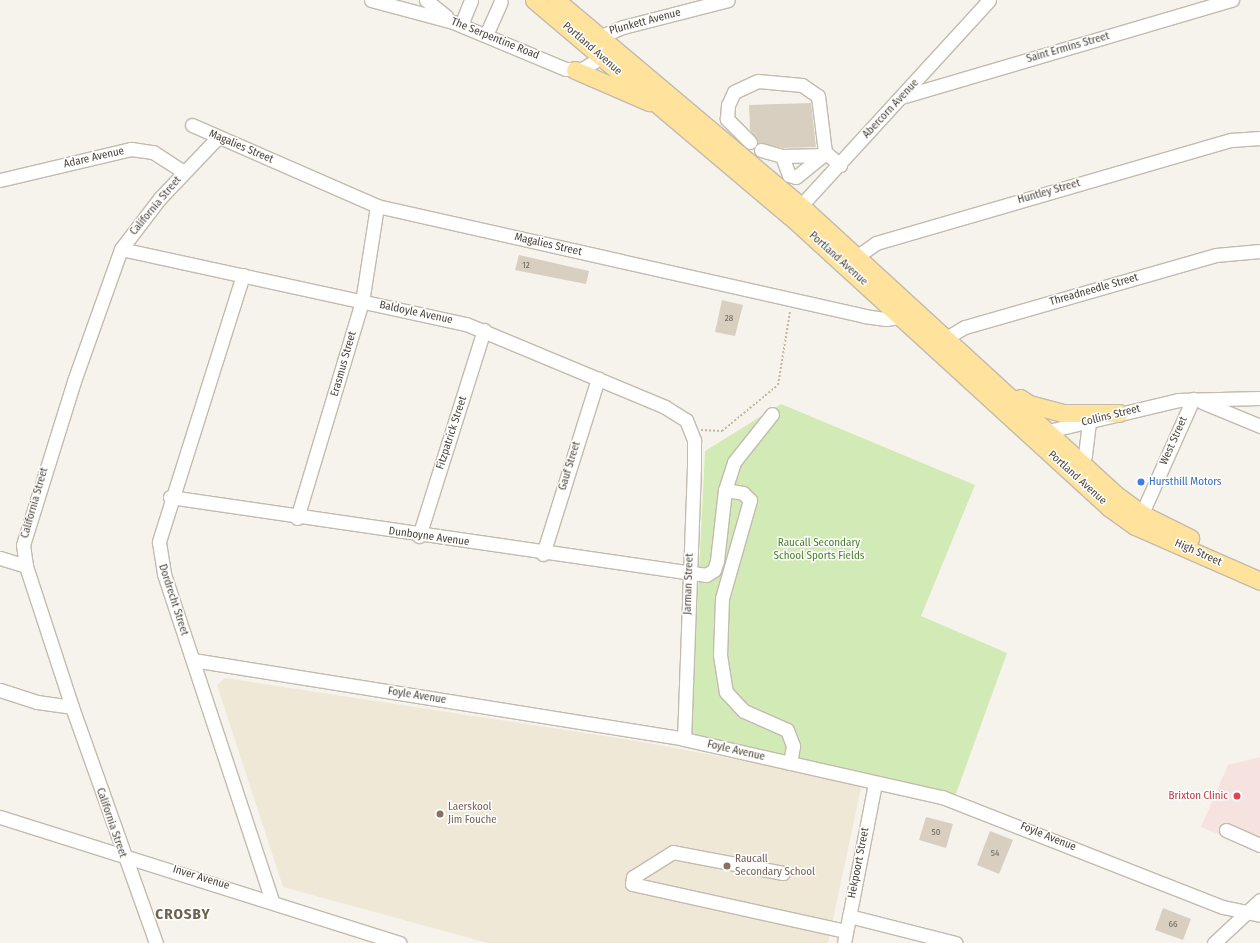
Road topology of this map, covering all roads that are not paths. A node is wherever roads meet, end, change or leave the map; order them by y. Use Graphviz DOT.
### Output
graph roads {
  1 [pos="371,0"];
  2 [pos="426,0"];
  3 [pos="471,0"];
  4 [pos="534,0"];
  5 [pos="556,0"];
  6 [pos="728,0"];
  7 [pos="990,0"];
  8 [pos="1232,0"];
  9 [pos="500,1"];
  10 [pos="457,24"];
  11 [pos="486,36"];
  12 [pos="593,39"];
  13 [pos="608,54"];
  14 [pos="575,70"];
  15 [pos="905,96"];
  16 [pos="658,105"];
  17 [pos="192,125"];
  18 [pos="218,137"];
  19 [pos="1260,138"];
  20 [pos="782,156"];
  21 [pos="825,156"];
  22 [pos="840,165"];
  23 [pos="184,172"];
  24 [pos="0,180"];
  25 [pos="377,206"];
  26 [pos="796,211"];
  27 [pos="121,249"];
  28 [pos="1260,251"];
  29 [pos="850,261"];
  30 [pos="243,275"];
  31 [pos="362,302"];
  32 [pos="909,313"];
  33 [pos="484,330"];
  34 [pos="939,342"];
  35 [pos="979,370"];
  36 [pos="598,378"];
  37 [pos="1260,398"];
  38 [pos="1196,400"];
  39 [pos="1119,413"];
  40 [pos="772,414"];
  41 [pos="1089,421"];
  42 [pos="1260,426"];
  43 [pos="692,429"];
  44 [pos="1047,431"];
  45 [pos="1030,436"];
  46 [pos="1076,467"];
  47 [pos="725,490"];
  48 [pos="170,497"];
  49 [pos="297,518"];
  50 [pos="1139,520"];
  51 [pos="419,536"];
  52 [pos="543,554"];
  53 [pos="0,558"];
  54 [pos="26,566"];
  55 [pos="1260,568"];
  56 [pos="689,574"];
  57 [pos="1260,581"];
  58 [pos="193,660"];
  59 [pos="0,690"];
  60 [pos="72,707"];
  61 [pos="684,739"];
  62 [pos="790,763"];
  63 [pos="875,782"];
  64 [pos="0,817"];
  65 [pos="1226,830"];
  66 [pos="1260,845"];
  67 [pos="122,854"];
  68 [pos="783,873"];
  69 [pos="1260,900"];
  70 [pos="272,901"];
  71 [pos="1255,914"];
  72 [pos="849,916"];
  73 [pos="845,937"];
  74 [pos="156,943"];
  75 [pos="400,943"];
  76 [pos="956,943"];
  77 [pos="1214,943"];
  1 -- 10 [label="street, The Serpentine Road"];
  2 -- 10 [label="street"];
  3 -- 10 [label="street"];
  4 -- 12 [label="main road, Portland Avenue"];
  5 -- 12 [label="main road, Portland Avenue"];
  6 -- 12 [label="street, Plunkett Avenue"];
  7 -- 15 [label="street, Abercorn Avenue"];
  8 -- 15 [label="street, Saint Ermins Street"];
  9 -- 11 [label="street"];
  10 -- 11 [label="street, The Serpentine Road"];
  11 -- 14 [label="street, The Serpentine Road"];
  12 -- 13 [label="main road, Portland Avenue"];
  13 -- 14 [label="street"];
  13 -- 16 [label="main road, Portland Avenue"];
  13 -- 26 [label="main road, Portland Avenue"];
  14 -- 16 [label="main road"];
  15 -- 22 [label="street, Abercorn Avenue"];
  16 -- 26 [label="main road, Portland Avenue"];
  17 -- 18 [label="street, Magalies Street"];
  18 -- 23 [label="street, California Street"];
  18 -- 25 [label="street, Magalies Street"];
  19 -- 29 [label="street, Huntley Street"];
  20 -- 21 [label="street"];
  20 -- 21 [label="street"];
  20 -- 21 [label="street"];
  21 -- 22 [label="street"];
  22 -- 26 [label="street, Abercorn Avenue"];
  23 -- 24 [label="street, Adare Avenue"];
  23 -- 27 [label="street, California Street"];
  25 -- 31 [label="street, Erasmus Street"];
  25 -- 32 [label="street, Magalies Street"];
  26 -- 29 [label="main road, Portland Avenue"];
  27 -- 30 [label="street, Baldoyle Avenue"];
  27 -- 54 [label="street, California Street"];
  28 -- 34 [label="street, Threadneedle Street"];
  29 -- 32 [label="main road, Portland Avenue"];
  30 -- 31 [label="street, Baldoyle Avenue"];
  30 -- 48 [label="street, Dordrecht Street"];
  31 -- 33 [label="street, Baldoyle Avenue"];
  31 -- 49 [label="street, Erasmus Street"];
  32 -- 34 [label="main road, Portland Avenue"];
  33 -- 36 [label="street, Baldoyle Avenue"];
  33 -- 51 [label="street, Fitzpatrick Street"];
  34 -- 35 [label="main road, Portland Avenue"];
  34 -- 45 [label="main road, Portland Avenue"];
  35 -- 39 [label="main road"];
  35 -- 44 [label="main road, Portland Avenue"];
  36 -- 43 [label="street, Baldoyle Avenue"];
  36 -- 52 [label="street, Gauf Street"];
  37 -- 38 [label="street, Collins Street"];
  38 -- 39 [label="street, Collins Street"];
  38 -- 42 [label="street"];
  38 -- 50 [label="street, West Street"];
  39 -- 41 [label="street, Collins Street"];
  40 -- 47 [label="street"];
  41 -- 44 [label="street, Collins Street"];
  41 -- 46 [label="street"];
  43 -- 56 [label="street, Jarman Street"];
  44 -- 45 [label="street, Collins Street"];
  44 -- 46 [label="main road, Portland Avenue"];
  45 -- 46 [label="main road, Portland Avenue"];
  46 -- 50 [label="main road, Portland Avenue"];
  47 -- 56 [label="street, Dunboyne Avenue"];
  47 -- 62 [label="street"];
  48 -- 49 [label="street, Dunboyne Avenue"];
  48 -- 58 [label="street, Dordrecht Street"];
  49 -- 51 [label="street, Dunboyne Avenue"];
  50 -- 55 [label="main road, High Street"];
  50 -- 57 [label="main road, High Street"];
  51 -- 52 [label="street, Dunboyne Avenue"];
  52 -- 56 [label="street, Dunboyne Avenue"];
  53 -- 54 [label="street"];
  54 -- 60 [label="street, California Street"];
  56 -- 61 [label="street, Jarman Street"];
  58 -- 61 [label="street, Foyle Avenue"];
  58 -- 70 [label="street, Dordrecht Street"];
  59 -- 60 [label="street"];
  60 -- 67 [label="street, California Street"];
  61 -- 62 [label="street, Foyle Avenue"];
  62 -- 63 [label="street, Foyle Avenue"];
  63 -- 71 [label="street, Foyle Avenue"];
  63 -- 72 [label="street, Hekpoort Street"];
  64 -- 67 [label="street, Inver Avenue"];
  65 -- 66 [label="street"];
  67 -- 70 [label="street, Inver Avenue"];
  67 -- 74 [label="street, California Street"];
  68 -- 73 [label="street"];
  69 -- 71 [label="street"];
  70 -- 75 [label="street, Inver Avenue"];
  71 -- 77 [label="street"];
  72 -- 73 [label="street, Hekpoort Street"];
  72 -- 76 [label="street"];
}
